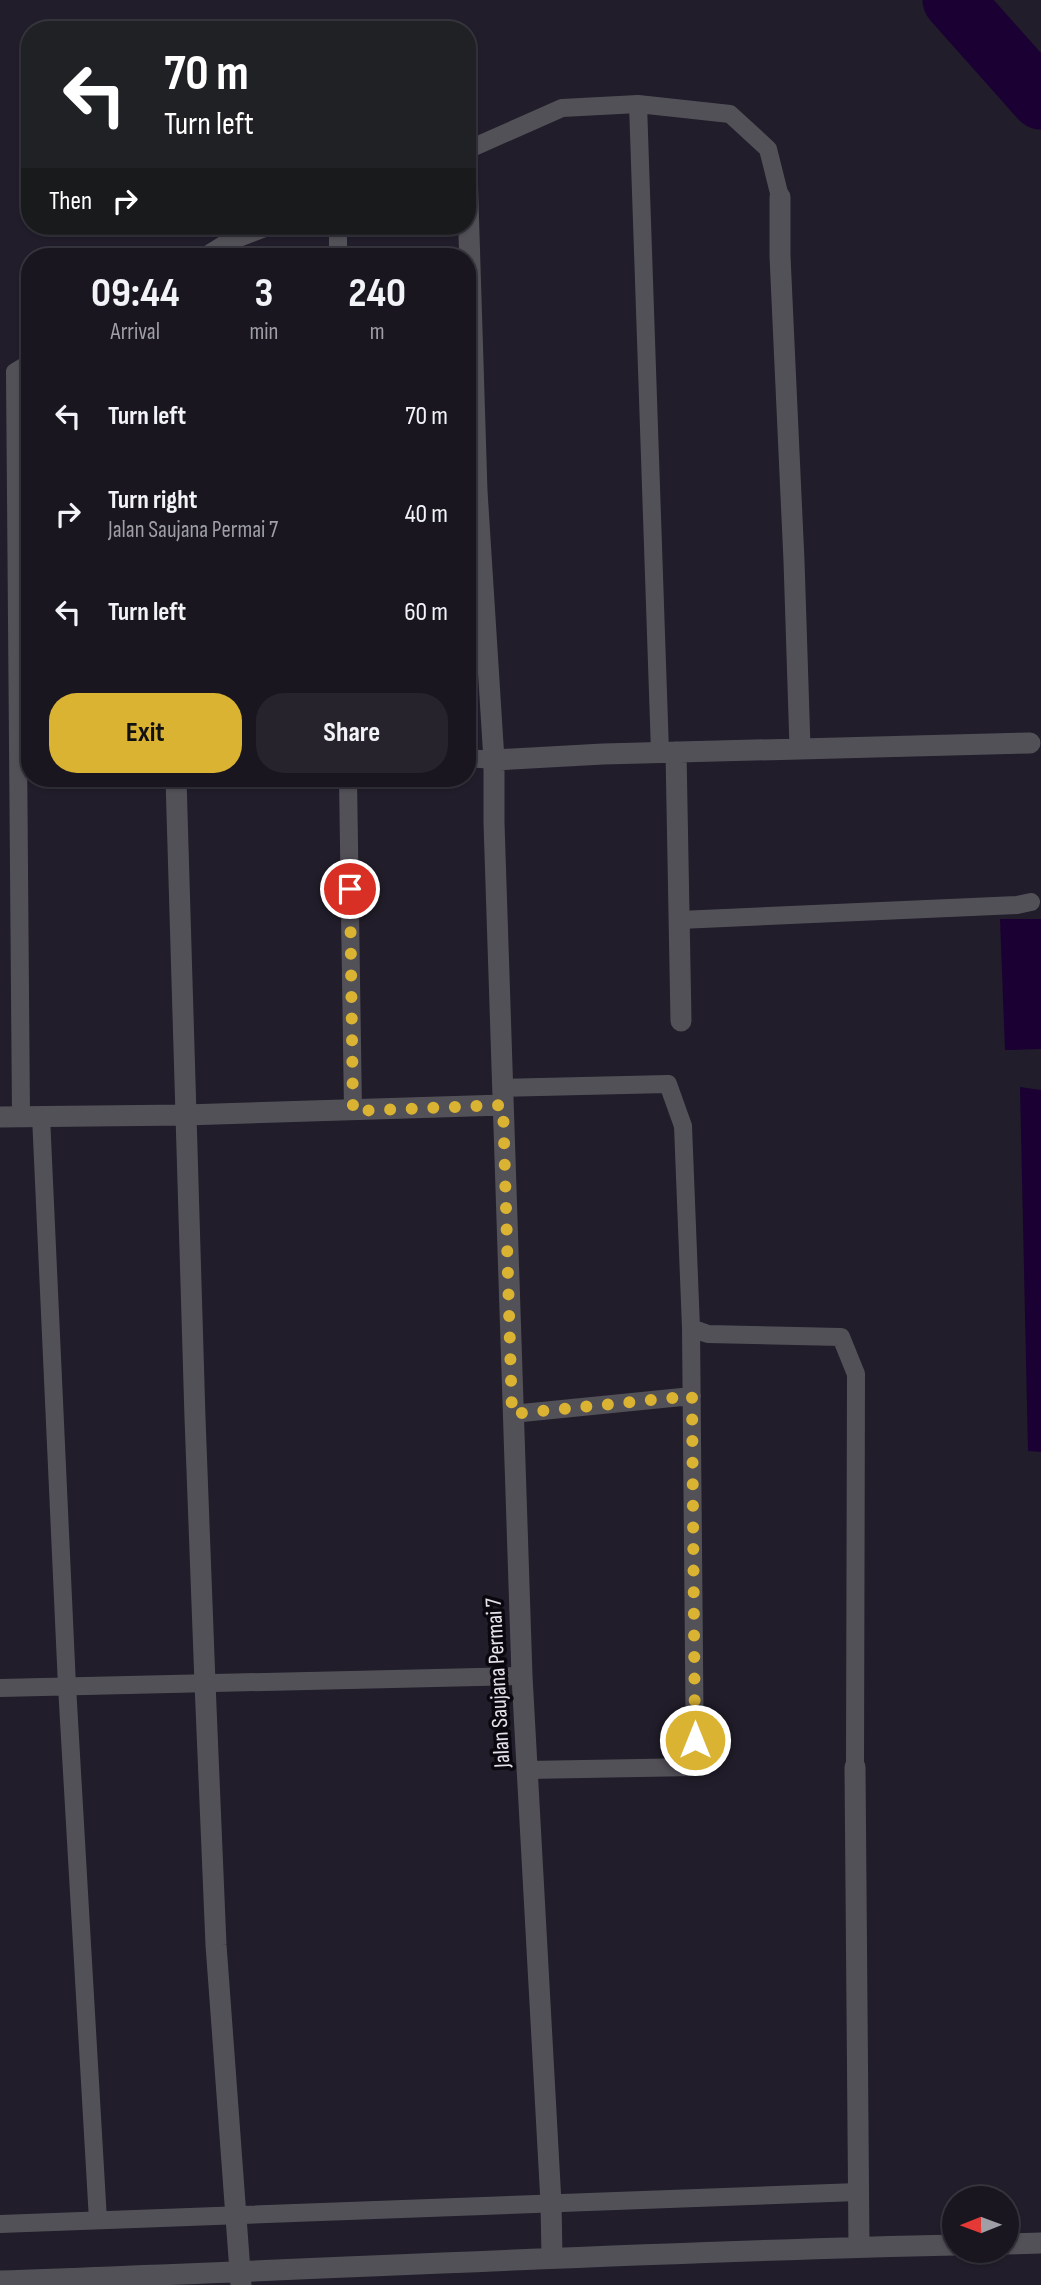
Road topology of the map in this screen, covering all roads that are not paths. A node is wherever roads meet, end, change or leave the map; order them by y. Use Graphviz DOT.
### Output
graph roads {
  1 [pos="638,104"];
  2 [pos="476,146"];
  3 [pos="780,197"];
  4 [pos="246,235"];
  5 [pos="218,248"];
  6 [pos="21,368"];
  7 [pos="476,459"];
  8 [pos="21,563"];
  9 [pos="1030,743"];
  10 [pos="800,747"];
  11 [pos="668,752"];
  12 [pos="476,759"];
  13 [pos="494,760"];
  14 [pos="23,787"];
  15 [pos="176,787"];
  16 [pos="348,787"];
  17 [pos="1031,902"];
  18 [pos="680,920"];
  19 [pos="681,1021"];
  20 [pos="502,1096"];
  21 [pos="353,1111"];
  22 [pos="186,1115"];
  23 [pos="21,1116"];
  24 [pos="691,1328"];
  25 [pos="692,1396"];
  26 [pos="512,1414"];
  27 [pos="522,1676"];
  28 [pos="205,1683"];
  29 [pos="67,1686"];
  30 [pos="0,1688"];
  31 [pos="855,1767"];
  32 [pos="527,1770"];
  33 [pos="858,2192"];
  34 [pos="551,2203"];
  35 [pos="235,2216"];
  36 [pos="98,2220"];
  37 [pos="0,2224"];
  38 [pos="1041,2243"];
  39 [pos="1019,2244"];
  40 [pos="942,2245"];
  41 [pos="859,2247"];
  42 [pos="552,2257"];
  43 [pos="241,2279"];
  44 [pos="0,2281"];
  1 -- 2 [label="lane"];
  1 -- 3 [label="lane"];
  1 -- 11 [label="lane"];
  3 -- 10 [label="street"];
  4 -- 5 [label="lane"];
  6 -- 8 [label="lane"];
  7 -- 13 [label="street, Jalan Saujana Permai 7"];
  9 -- 10 [label="street"];
  10 -- 11 [label="street"];
  11 -- 13 [label="street"];
  11 -- 18 [label="street"];
  12 -- 13 [label="lane"];
  13 -- 20 [label="street, Jalan Saujana Permai 7"];
  14 -- 23 [label="lane"];
  15 -- 22 [label="street"];
  16 -- 21 [label="lane"];
  17 -- 18 [label="lane"];
  18 -- 19 [label="street"];
  20 -- 21 [label="street"];
  20 -- 24 [label="lane"];
  20 -- 26 [label="street, Jalan Saujana Permai 7"];
  21 -- 22 [label="street"];
  22 -- 23 [label="street"];
  22 -- 28 [label="street"];
  23 -- 29 [label="lane"];
  24 -- 25 [label="lane"];
  24 -- 31 [label="lane"];
  25 -- 26 [label="lane"];
  25 -- 32 [label="lane"];
  26 -- 27 [label="street, Jalan Saujana Permai 7"];
  27 -- 28 [label="lane"];
  27 -- 32 [label="street, Jalan Saujana Permai 7"];
  28 -- 29 [label="lane"];
  28 -- 35 [label="street"];
  29 -- 30 [label="lane"];
  29 -- 36 [label="lane"];
  31 -- 33 [label="street"];
  32 -- 34 [label="street, Jalan Saujana Permai 7"];
  33 -- 34 [label="lane"];
  33 -- 41 [label="street"];
  34 -- 35 [label="lane"];
  34 -- 42 [label="street, Jalan Saujana Permai 7"];
  35 -- 36 [label="lane"];
  35 -- 43 [label="street"];
  36 -- 37 [label="lane"];
  38 -- 39 [label="street"];
  40 -- 41 [label="street"];
  41 -- 42 [label="street"];
  42 -- 43 [label="street"];
  43 -- 44 [label="street"];
}
